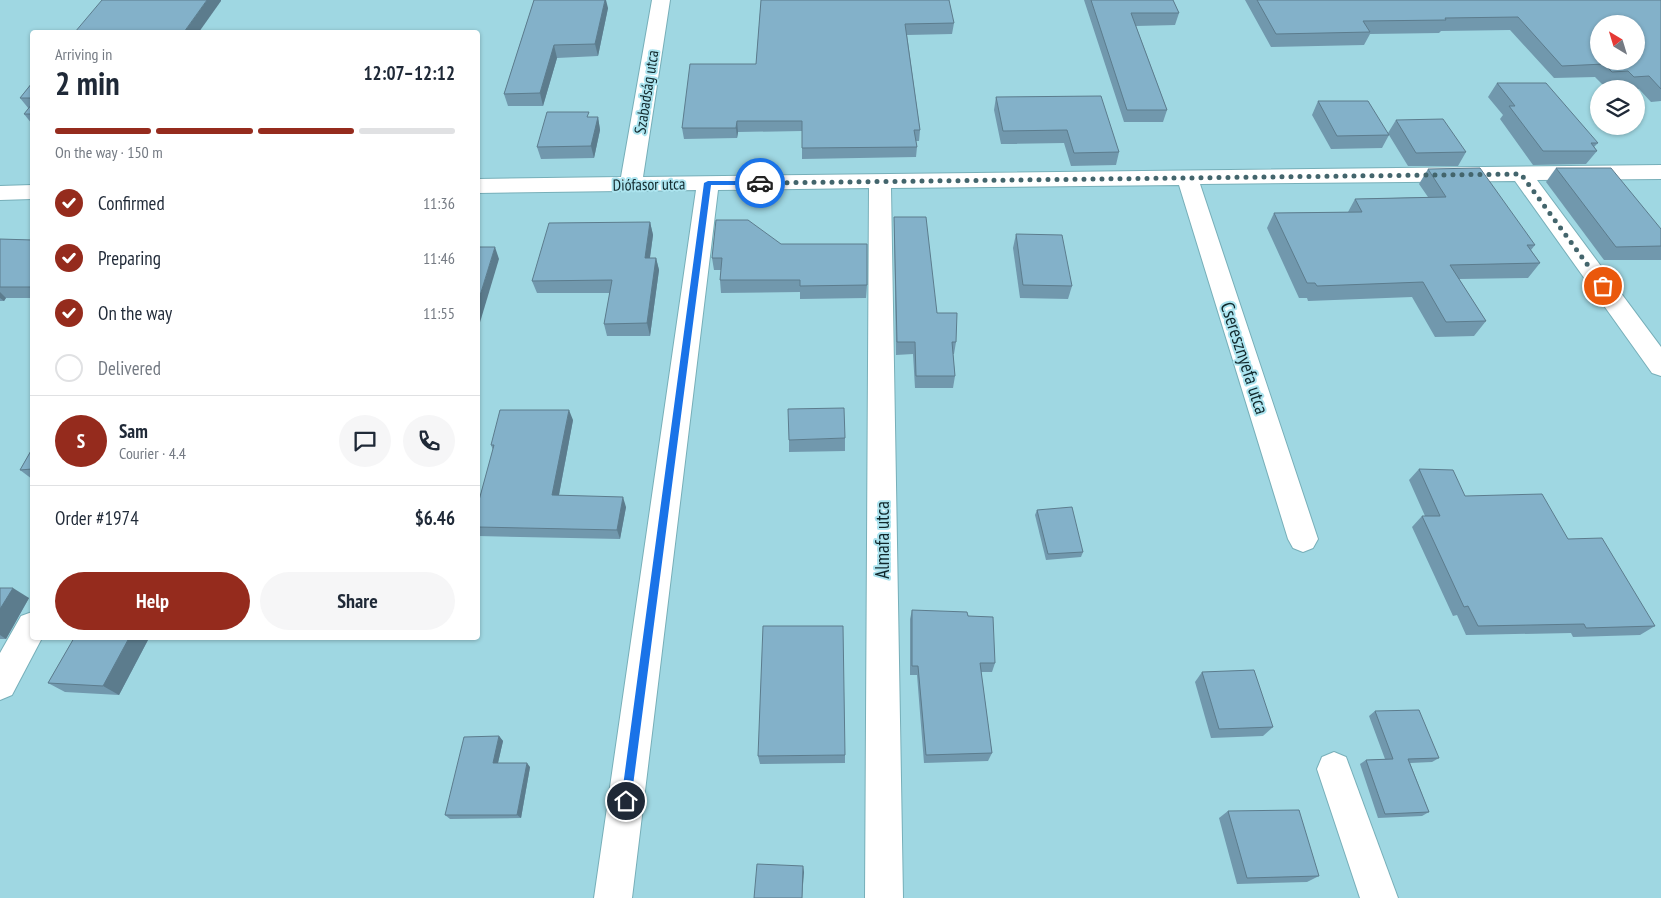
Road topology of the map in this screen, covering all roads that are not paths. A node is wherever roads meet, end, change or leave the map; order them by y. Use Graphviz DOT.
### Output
graph roads {
  1 [pos="660,0"];
  2 [pos="1661,172"];
  3 [pos="1521,174"];
  4 [pos="1188,177"];
  5 [pos="880,182"];
  6 [pos="708,183"];
  7 [pos="631,184"];
  8 [pos="480,186"];
  9 [pos="30,192"];
  10 [pos="0,193"];
  11 [pos="1661,366"];
  12 [pos="1303,539"];
  13 [pos="30,630"];
  14 [pos="0,684"];
  15 [pos="1334,769"];
  16 [pos="613,898"];
  17 [pos="884,898"];
  18 [pos="1379,898"];
  1 -- 7 [label="street, Szabadság utca"];
  2 -- 3 [label="street, Diófasor utca"];
  3 -- 4 [label="street, Diófasor utca"];
  3 -- 11 [label="street"];
  4 -- 5 [label="street, Diófasor utca"];
  4 -- 12 [label="street, Cseresznyefa utca"];
  5 -- 6 [label="street, Diófasor utca"];
  5 -- 17 [label="street, Almafa utca"];
  6 -- 7 [label="street, Diófasor utca"];
  6 -- 16 [label="street"];
  7 -- 8 [label="street, Diófasor utca"];
  9 -- 10 [label="street"];
  13 -- 14 [label="street"];
  15 -- 18 [label="street"];
}
